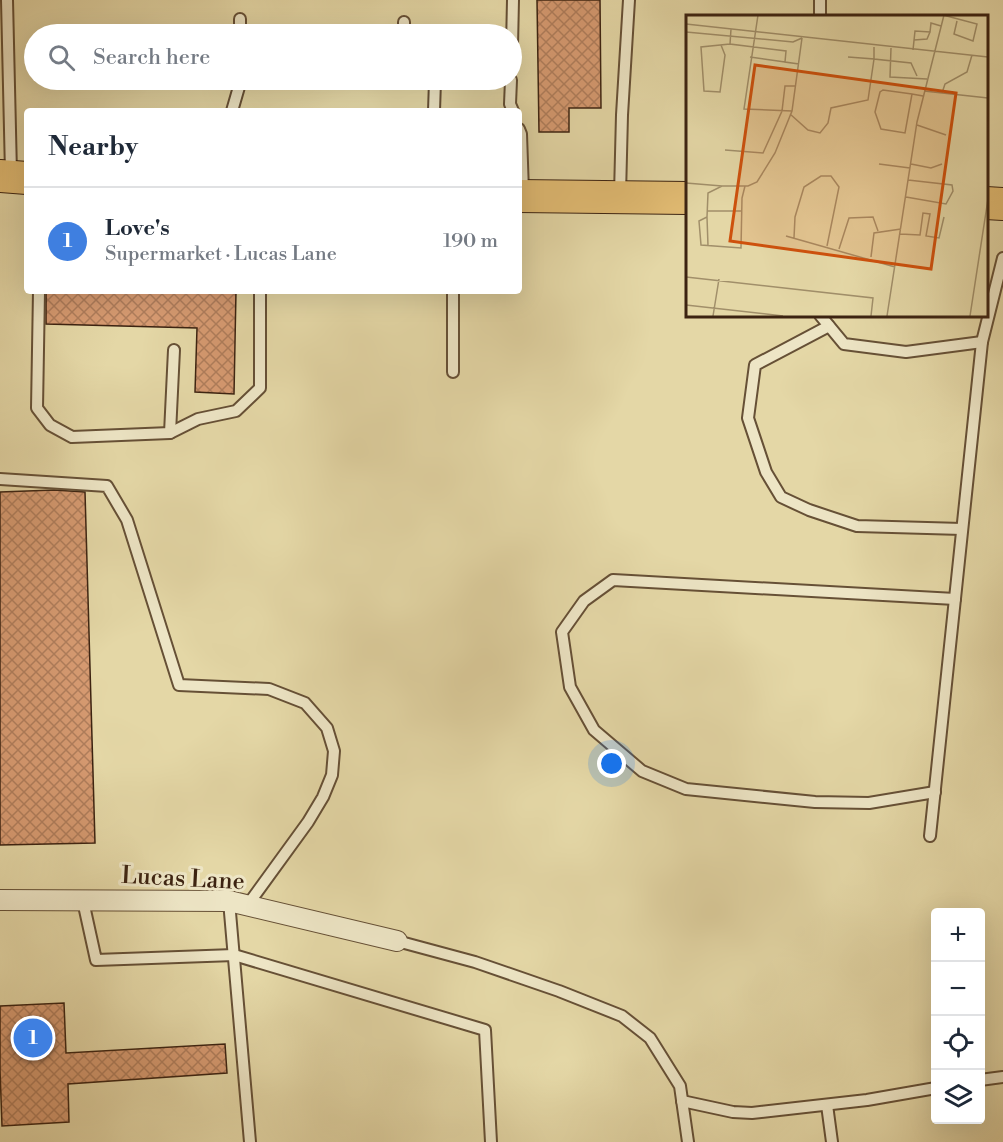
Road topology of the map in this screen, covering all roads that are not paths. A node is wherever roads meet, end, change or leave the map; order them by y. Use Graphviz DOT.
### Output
graph roads {
  1 [pos="7,0"];
  2 [pos="513,0"];
  3 [pos="629,0"];
  4 [pos="820,0"];
  5 [pos="819,15"];
  6 [pos="240,19"];
  7 [pos="240,24"];
  8 [pos="512,24"];
  9 [pos="4,74"];
  10 [pos="238,90"];
  11 [pos="435,90"];
  12 [pos="511,90"];
  13 [pos="233,108"];
  14 [pos="434,108"];
  15 [pos="512,108"];
  16 [pos="13,177"];
  17 [pos="522,196"];
  18 [pos="620,197"];
  19 [pos="686,198"];
  20 [pos="988,203"];
  21 [pos="1003,204"];
  22 [pos="1003,258"];
  23 [pos="39,294"];
  24 [pos="260,294"];
  25 [pos="453,294"];
  26 [pos="821,316"];
  27 [pos="829,326"];
  28 [pos="982,342"];
  29 [pos="174,350"];
  30 [pos="453,372"];
  31 [pos="170,433"];
  32 [pos="0,479"];
  33 [pos="962,530"];
  34 [pos="955,599"];
  35 [pos="935,792"];
  36 [pos="930,836"];
  37 [pos="0,900"];
  38 [pos="83,901"];
  39 [pos="238,904"];
  40 [pos="397,941"];
  41 [pos="234,955"];
  42 [pos="1003,1077"];
  43 [pos="985,1079"];
  44 [pos="931,1089"];
  45 [pos="682,1101"];
  46 [pos="827,1104"];
  47 [pos="250,1142"];
  48 [pos="491,1142"];
  49 [pos="688,1142"];
  50 [pos="832,1142"];
  1 -- 9 [label="lane"];
  2 -- 8 [label="lane"];
  3 -- 18 [label="lane"];
  4 -- 5 [label="lane"];
  6 -- 7 [label="lane"];
  9 -- 16 [label="lane"];
  10 -- 13 [label="lane"];
  11 -- 14 [label="lane"];
  12 -- 15 [label="lane"];
  17 -- 18 [label="main road"];
  18 -- 19 [label="main road"];
  20 -- 21 [label="main road"];
  22 -- 28 [label="lane"];
  23 -- 31 [label="lane"];
  24 -- 31 [label="lane"];
  25 -- 30 [label="lane"];
  26 -- 27 [label="lane"];
  27 -- 28 [label="lane"];
  27 -- 33 [label="lane"];
  28 -- 33 [label="lane"];
  29 -- 31 [label="lane"];
  32 -- 39 [label="lane"];
  33 -- 34 [label="lane"];
  34 -- 35 [label="lane"];
  34 -- 35 [label="lane"];
  35 -- 36 [label="lane"];
  37 -- 38 [label="street, Lucas Lane"];
  38 -- 39 [label="street, Lucas Lane"];
  38 -- 41 [label="lane"];
  39 -- 40 [label="street, Lucas Lane"];
  39 -- 41 [label="lane"];
  40 -- 45 [label="lane"];
  41 -- 47 [label="lane"];
  41 -- 48 [label="lane"];
  42 -- 43 [label="lane"];
  44 -- 46 [label="lane"];
  45 -- 46 [label="lane"];
  45 -- 49 [label="lane"];
  46 -- 50 [label="lane"];
}
